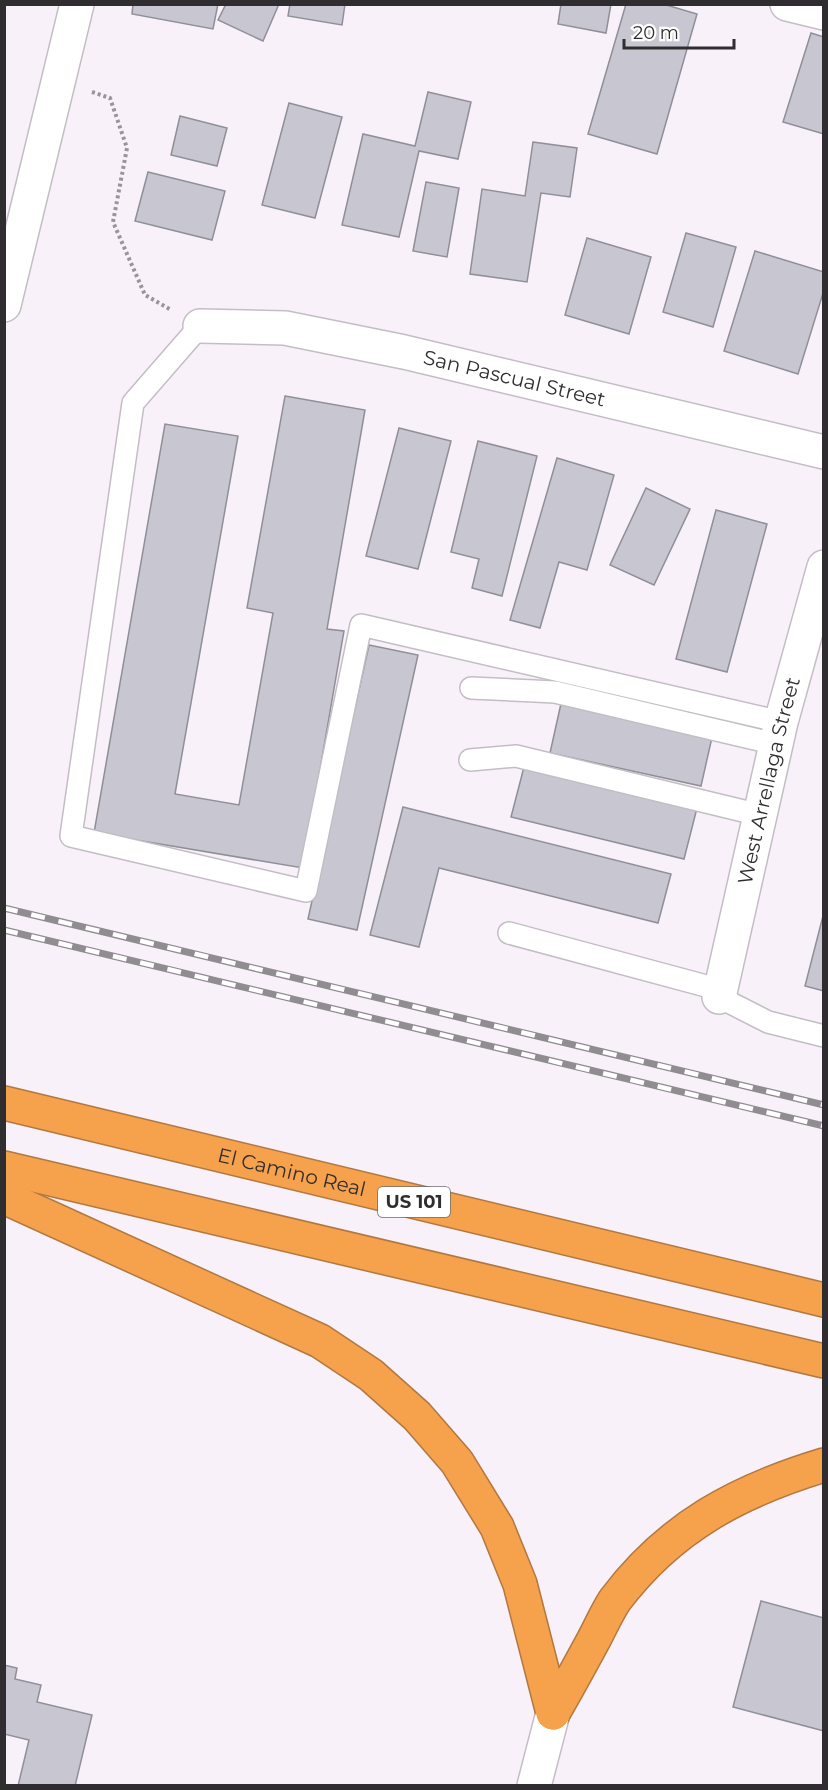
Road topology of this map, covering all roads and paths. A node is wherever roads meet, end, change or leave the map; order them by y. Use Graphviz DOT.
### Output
graph roads {
  1 [pos="77,4"];
  2 [pos="787,4"];
  3 [pos="824,13"];
  4 [pos="60,83"];
  5 [pos="4,305"];
  6 [pos="200,326"];
  7 [pos="824,452"];
  8 [pos="824,567"];
  9 [pos="471,688"];
  10 [pos="778,733"];
  11 [pos="470,760"];
  12 [pos="760,815"];
  13 [pos="509,933"];
  14 [pos="720,993"];
  15 [pos="824,1036"];
  16 [pos="4,1103"];
  17 [pos="4,1168"];
  18 [pos="4,1197"];
  19 [pos="824,1300"];
  20 [pos="824,1361"];
  21 [pos="824,1465"];
  22 [pos="553,1713"];
  23 [pos="534,1785"];
  1 -- 4 [label="street"];
  2 -- 3 [label="street"];
  4 -- 5 [label="street"];
  4 -- 6 [label="path"];
  6 -- 7 [label="street, San Pascual Street"];
  6 -- 10 [label="lane"];
  8 -- 10 [label="street, West Arrellaga Street"];
  9 -- 10 [label="lane"];
  10 -- 12 [label="street, West Arrellaga Street"];
  11 -- 12 [label="lane"];
  12 -- 14 [label="street, West Arrellaga Street"];
  13 -- 14 [label="lane"];
  14 -- 15 [label="lane"];
  16 -- 19 [label="highway, El Camino Real / US 101"];
  17 -- 20 [label="highway"];
  18 -- 22 [label="highway"];
  21 -- 22 [label="highway"];
  22 -- 23 [label="street"];
}
